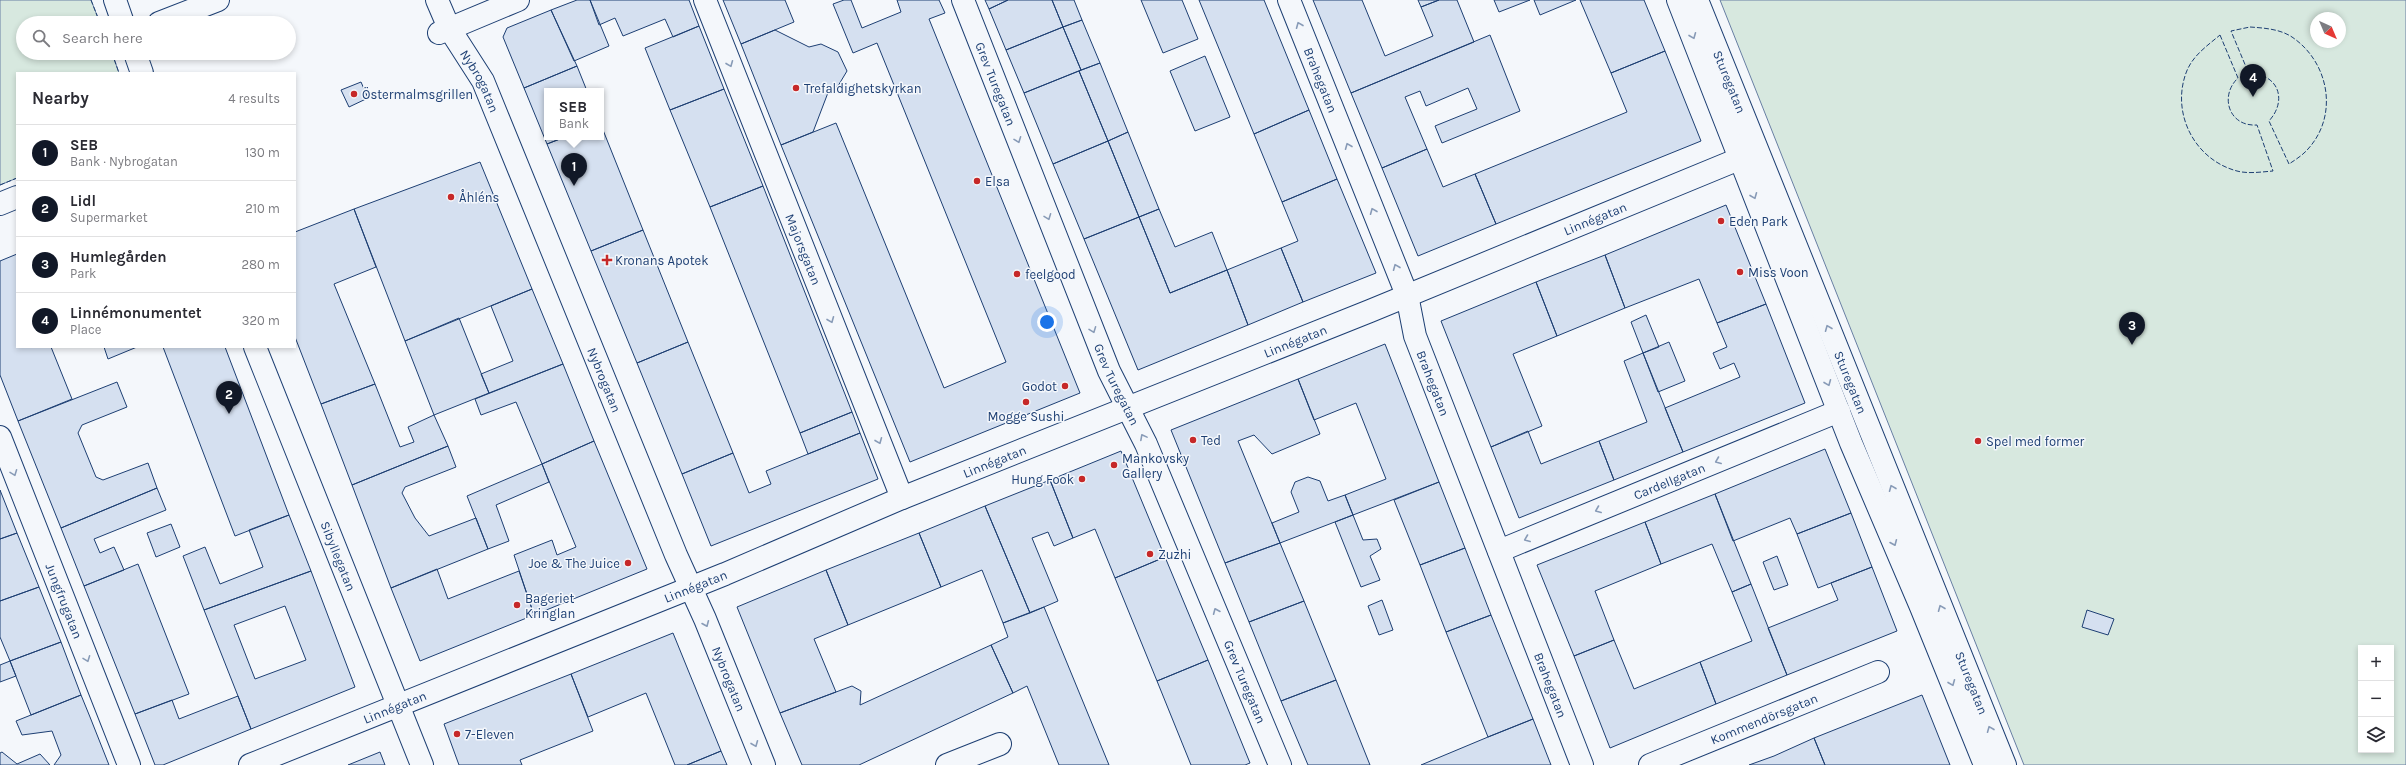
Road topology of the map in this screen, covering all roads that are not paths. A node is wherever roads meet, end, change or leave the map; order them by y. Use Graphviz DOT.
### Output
graph roads {
  1 [pos="115,0"];
  2 [pos="218,0"];
  3 [pos="437,0"];
  4 [pos="518,0"];
  5 [pos="704,0"];
  6 [pos="963,0"];
  7 [pos="1289,0"];
  8 [pos="1678,0"];
  9 [pos="1697,0"];
  10 [pos="121,16"];
  11 [pos="177,16"];
  12 [pos="444,31"];
  13 [pos="137,60"];
  14 [pos="142,72"];
  15 [pos="1740,159"];
  16 [pos="16,197"];
  17 [pos="0,204"];
  18 [pos="1407,295"];
  19 [pos="255,348"];
  20 [pos="1128,408"];
  21 [pos="1839,411"];
  22 [pos="0,437"];
  23 [pos="902,498"];
  24 [pos="1498,551"];
  25 [pos="690,588"];
  26 [pos="1878,672"];
  27 [pos="398,706"];
  28 [pos="1000,744"];
  29 [pos="129,765"];
  30 [pos="250,765"];
  31 [pos="422,765"];
  32 [pos="764,765"];
  33 [pos="947,765"];
  34 [pos="1280,765"];
  35 [pos="1582,765"];
  36 [pos="1650,765"];
  37 [pos="1985,765"];
  38 [pos="2005,765"];
  1 -- 10 [label="street"];
  2 -- 11 [label="street"];
  3 -- 12 [label="street, Nybrogatan"];
  4 -- 12 [label="street"];
  5 -- 23 [label="street, Majorsgatan, one-way"];
  6 -- 20 [label="street, Grev Turegatan, one-way"];
  18 -- 7 [label="street, Brahegatan, one-way"];
  8 -- 15 [label="street, Sturegatan, one-way"];
  38 -- 9 [label="street, Sturegatan, one-way"];
  12 -- 25 [label="street, Nybrogatan"];
  13 -- 14 [label="street"];
  15 -- 18 [label="street, Linnégatan"];
  15 -- 21 [label="street, Sturegatan, one-way"];
  16 -- 17 [label="street"];
  18 -- 20 [label="street, Linnégatan"];
  18 -- 24 [label="street, Brahegatan"];
  19 -- 27 [label="street, Sibyllegatan"];
  20 -- 23 [label="street, Linnégatan"];
  34 -- 20 [label="street, Grev Turegatan, one-way"];
  21 -- 24 [label="street, Cardellgatan, one-way"];
  21 -- 37 [label="street, Sturegatan, one-way"];
  22 -- 29 [label="street, Jungfrugatan, one-way"];
  23 -- 25 [label="street, Linnégatan"];
  24 -- 35 [label="street, Brahegatan"];
  25 -- 27 [label="street, Linnégatan"];
  25 -- 32 [label="street, Nybrogatan, one-way"];
  26 -- 36 [label="street, Kommendörsgatan"];
  27 -- 30 [label="street, Linnégatan"];
  27 -- 31 [label="street, Sibyllegatan"];
  28 -- 33 [label="street"];
}
